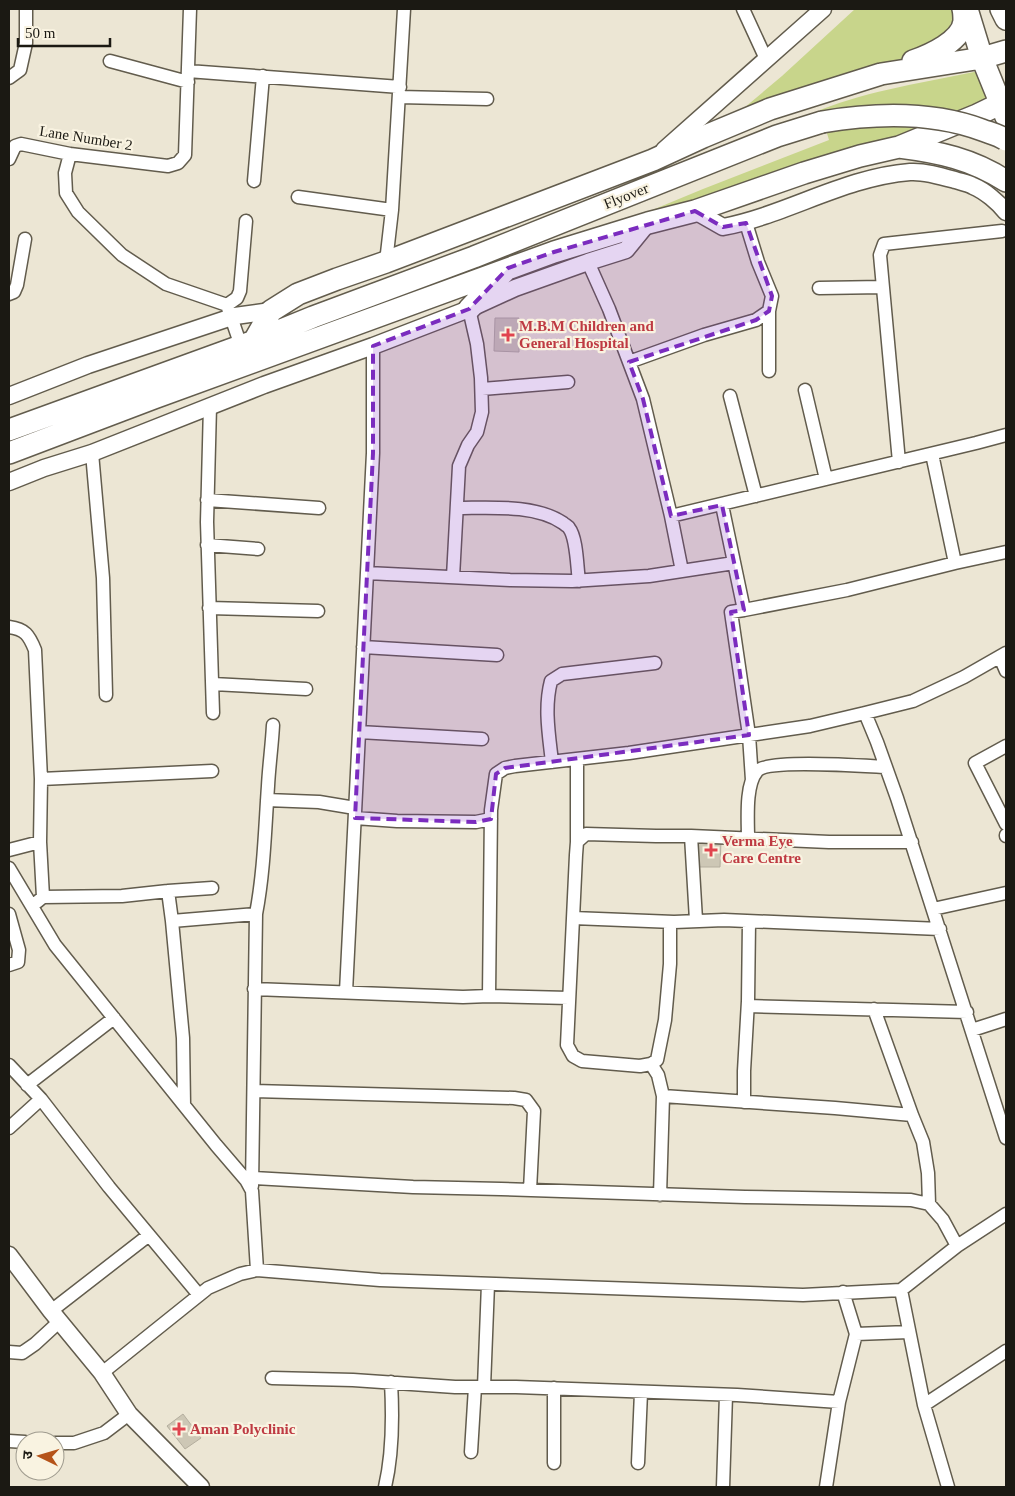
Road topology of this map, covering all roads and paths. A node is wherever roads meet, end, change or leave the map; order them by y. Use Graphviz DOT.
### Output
graph roads {
  1 [pos="26,9"];
  2 [pos="190,9"];
  3 [pos="404,9"];
  4 [pos="743,9"];
  5 [pos="823,9"];
  6 [pos="965,9"];
  7 [pos="1002,9"];
  8 [pos="1006,19"];
  9 [pos="1006,51"];
  10 [pos="982,58"];
  11 [pos="766,59"];
  12 [pos="110,61"];
  13 [pos="880,74"];
  14 [pos="263,76"];
  15 [pos="188,77"];
  16 [pos="9,78"];
  17 [pos="400,92"];
  18 [pos="487,99"];
  19 [pos="1004,107"];
  20 [pos="1006,140"];
  21 [pos="899,147"];
  22 [pos="70,154"];
  23 [pos="9,159"];
  24 [pos="653,160"];
  25 [pos="254,181"];
  26 [pos="1006,181"];
  27 [pos="298,197"];
  28 [pos="392,210"];
  29 [pos="695,211"];
  30 [pos="1006,212"];
  31 [pos="246,221"];
  32 [pos="648,223"];
  33 [pos="746,223"];
  34 [pos="1002,231"];
  35 [pos="25,239"];
  36 [pos="386,262"];
  37 [pos="588,262"];
  38 [pos="508,268"];
  39 [pos="819,288"];
  40 [pos="883,288"];
  41 [pos="9,294"];
  42 [pos="469,308"];
  43 [pos="271,310"];
  44 [pos="229,311"];
  45 [pos="769,311"];
  46 [pos="247,343"];
  47 [pos="373,346"];
  48 [pos="629,362"];
  49 [pos="769,371"];
  50 [pos="568,382"];
  51 [pos="482,389"];
  52 [pos="805,390"];
  53 [pos="9,396"];
  54 [pos="730,396"];
  55 [pos="210,406"];
  56 [pos="9,430"];
  57 [pos="1006,435"];
  58 [pos="9,453"];
  59 [pos="92,453"];
  60 [pos="932,454"];
  61 [pos="899,462"];
  62 [pos="826,479"];
  63 [pos="9,482"];
  64 [pos="756,496"];
  65 [pos="207,500"];
  66 [pos="722,505"];
  67 [pos="319,508"];
  68 [pos="457,508"];
  69 [pos="671,516"];
  70 [pos="207,545"];
  71 [pos="258,549"];
  72 [pos="1006,552"];
  73 [pos="734,562"];
  74 [pos="955,563"];
  75 [pos="682,571"];
  76 [pos="367,573"];
  77 [pos="453,577"];
  78 [pos="579,581"];
  79 [pos="209,608"];
  80 [pos="744,610"];
  81 [pos="318,611"];
  82 [pos="9,627"];
  83 [pos="363,647"];
  84 [pos="497,655"];
  85 [pos="1003,655"];
  86 [pos="655,663"];
  87 [pos="1006,671"];
  88 [pos="213,684"];
  89 [pos="306,689"];
  90 [pos="106,695"];
  91 [pos="213,713"];
  92 [pos="865,714"];
  93 [pos="273,725"];
  94 [pos="359,732"];
  95 [pos="750,735"];
  96 [pos="482,739"];
  97 [pos="1006,746"];
  98 [pos="577,759"];
  99 [pos="552,762"];
  100 [pos="886,767"];
  101 [pos="212,771"];
  102 [pos="41,779"];
  103 [pos="752,780"];
  104 [pos="267,800"];
  105 [pos="355,813"];
  106 [pos="491,819"];
  107 [pos="1006,824"];
  108 [pos="692,836"];
  109 [pos="748,838"];
  110 [pos="40,842"];
  111 [pos="577,842"];
  112 [pos="912,842"];
  113 [pos="9,850"];
  114 [pos="9,868"];
  115 [pos="212,888"];
  116 [pos="168,890"];
  117 [pos="1006,893"];
  118 [pos="43,896"];
  119 [pos="31,907"];
  120 [pos="933,909"];
  121 [pos="9,914"];
  122 [pos="256,914"];
  123 [pos="573,918"];
  124 [pos="696,920"];
  125 [pos="172,921"];
  126 [pos="670,922"];
  127 [pos="749,922"];
  128 [pos="940,929"];
  129 [pos="9,965"];
  130 [pos="254,989"];
  131 [pos="346,992"];
  132 [pos="489,996"];
  133 [pos="570,998"];
  134 [pos="748,1006"];
  135 [pos="874,1009"];
  136 [pos="967,1012"];
  137 [pos="114,1018"];
  138 [pos="1006,1019"];
  139 [pos="972,1030"];
  140 [pos="651,1064"];
  141 [pos="9,1065"];
  142 [pos="27,1085"];
  143 [pos="254,1090"];
  144 [pos="663,1096"];
  145 [pos="41,1099"];
  146 [pos="744,1102"];
  147 [pos="184,1105"];
  148 [pos="912,1115"];
  149 [pos="9,1128"];
  150 [pos="1006,1138"];
  151 [pos="252,1178"];
  152 [pos="530,1190"];
  153 [pos="252,1192"];
  154 [pos="660,1195"];
  155 [pos="929,1204"];
  156 [pos="1006,1214"];
  157 [pos="149,1235"];
  158 [pos="957,1246"];
  159 [pos="9,1255"];
  160 [pos="257,1270"];
  161 [pos="488,1284"];
  162 [pos="901,1290"];
  163 [pos="843,1292"];
  164 [pos="199,1295"];
  165 [pos="55,1316"];
  166 [pos="909,1332"];
  167 [pos="856,1334"];
  168 [pos="1006,1351"];
  169 [pos="9,1352"];
  170 [pos="102,1373"];
  171 [pos="272,1378"];
  172 [pos="391,1382"];
  173 [pos="480,1387"];
  174 [pos="554,1388"];
  175 [pos="641,1392"];
  176 [pos="726,1395"];
  177 [pos="839,1402"];
  178 [pos="924,1405"];
  179 [pos="129,1414"];
  180 [pos="65,1443"];
  181 [pos="471,1452"];
  182 [pos="554,1463"];
  183 [pos="638,1463"];
  184 [pos="194,1486"];
  185 [pos="385,1487"];
  186 [pos="724,1487"];
  187 [pos="826,1487"];
  188 [pos="948,1487"];
  1 -- 16 [label="street"];
  2 -- 15 [label="street"];
  3 -- 17 [label="street"];
  4 -- 11 [label="street"];
  5 -- 11 [label="street"];
  6 -- 10 [label="highway"];
  6 -- 13 [label="highway"];
  7 -- 8 [label="highway"];
  9 -- 10 [label="highway"];
  10 -- 13 [label="highway"];
  10 -- 19 [label="highway"];
  11 -- 24 [label="street"];
  12 -- 15 [label="street"];
  13 -- 24 [label="highway"];
  14 -- 15 [label="street"];
  14 -- 17 [label="street"];
  14 -- 25 [label="street"];
  15 -- 22 [label="street, Lane Number 2"];
  17 -- 18 [label="street"];
  17 -- 28 [label="street"];
  19 -- 21 [label="highway"];
  20 -- 46 [label="highway, Flyover, bridge"];
  21 -- 26 [label="highway"];
  21 -- 29 [label="highway"];
  22 -- 23 [label="street, Lane Number 2"];
  22 -- 44 [label="street"];
  24 -- 36 [label="highway"];
  27 -- 28 [label="street"];
  28 -- 36 [label="street"];
  29 -- 32 [label="highway"];
  29 -- 33 [label="street"];
  30 -- 33 [label="street"];
  31 -- 44 [label="street"];
  32 -- 37 [label="street"];
  32 -- 38 [label="highway"];
  33 -- 45 [label="street"];
  34 -- 40 [label="street"];
  35 -- 41 [label="street"];
  36 -- 43 [label="highway"];
  37 -- 42 [label="street"];
  37 -- 48 [label="street"];
  38 -- 42 [label="highway"];
  38 -- 58 [label="highway"];
  39 -- 40 [label="street"];
  40 -- 61 [label="street"];
  42 -- 47 [label="street"];
  42 -- 51 [label="street"];
  43 -- 44 [label="street"];
  43 -- 46 [label="highway"];
  44 -- 46 [label="street"];
  44 -- 53 [label="street"];
  45 -- 48 [label="street"];
  45 -- 49 [label="street"];
  46 -- 56 [label="highway, Flyover"];
  47 -- 55 [label="street"];
  47 -- 76 [label="street"];
  48 -- 69 [label="street"];
  50 -- 51 [label="street"];
  51 -- 68 [label="street"];
  52 -- 62 [label="street"];
  54 -- 64 [label="street"];
  55 -- 59 [label="street"];
  55 -- 65 [label="street"];
  57 -- 60 [label="street"];
  59 -- 63 [label="street"];
  59 -- 90 [label="street"];
  60 -- 61 [label="street"];
  60 -- 74 [label="street"];
  61 -- 62 [label="street"];
  62 -- 64 [label="street"];
  64 -- 66 [label="street"];
  65 -- 67 [label="street"];
  65 -- 70 [label="street"];
  66 -- 69 [label="street"];
  66 -- 73 [label="street"];
  68 -- 77 [label="street"];
  68 -- 78 [label="street"];
  69 -- 75 [label="street"];
  70 -- 71 [label="street"];
  70 -- 79 [label="street"];
  72 -- 74 [label="street"];
  73 -- 75 [label="street"];
  73 -- 80 [label="street"];
  74 -- 80 [label="street"];
  75 -- 78 [label="street"];
  76 -- 77 [label="street"];
  76 -- 83 [label="street"];
  77 -- 78 [label="street"];
  79 -- 81 [label="street"];
  79 -- 88 [label="street"];
  80 -- 95 [label="street"];
  82 -- 102 [label="street"];
  83 -- 84 [label="street"];
  83 -- 94 [label="street"];
  85 -- 87 [label="street"];
  85 -- 92 [label="street"];
  86 -- 99 [label="street"];
  88 -- 89 [label="street"];
  88 -- 91 [label="street"];
  92 -- 95 [label="street"];
  92 -- 100 [label="street"];
  93 -- 104 [label="street"];
  94 -- 96 [label="street"];
  94 -- 105 [label="street"];
  95 -- 98 [label="street"];
  95 -- 103 [label="street"];
  97 -- 107 [label="street"];
  98 -- 99 [label="street"];
  98 -- 111 [label="street"];
  99 -- 106 [label="street"];
  100 -- 103 [label="street"];
  100 -- 112 [label="street"];
  101 -- 102 [label="street"];
  102 -- 110 [label="street"];
  103 -- 109 [label="street"];
  104 -- 105 [label="street"];
  104 -- 122 [label="street"];
  105 -- 106 [label="street"];
  105 -- 131 [label="street"];
  106 -- 132 [label="street"];
  108 -- 109 [label="street"];
  108 -- 111 [label="street"];
  108 -- 124 [label="street"];
  109 -- 112 [label="street"];
  110 -- 113 [label="street"];
  110 -- 118 [label="street"];
  111 -- 123 [label="street"];
  112 -- 120 [label="street"];
  114 -- 119 [label="street"];
  115 -- 116 [label="street"];
  116 -- 118 [label="street"];
  116 -- 125 [label="street"];
  117 -- 120 [label="street"];
  118 -- 119 [label="street"];
  119 -- 137 [label="street"];
  120 -- 128 [label="street"];
  121 -- 129 [label="street"];
  122 -- 125 [label="street"];
  122 -- 130 [label="street"];
  123 -- 126 [label="street"];
  123 -- 133 [label="street"];
  124 -- 126 [label="street"];
  124 -- 127 [label="street"];
  125 -- 147 [label="street"];
  126 -- 140 [label="street"];
  127 -- 128 [label="street"];
  127 -- 134 [label="street"];
  128 -- 136 [label="street"];
  130 -- 131 [label="street"];
  130 -- 143 [label="street"];
  131 -- 132 [label="street"];
  132 -- 133 [label="street"];
  133 -- 140 [label="street"];
  134 -- 135 [label="street"];
  134 -- 146 [label="street"];
  135 -- 136 [label="street"];
  135 -- 148 [label="street"];
  136 -- 139 [label="street"];
  137 -- 142 [label="street"];
  137 -- 147 [label="street"];
  138 -- 139 [label="street"];
  139 -- 150 [label="street"];
  140 -- 144 [label="street"];
  141 -- 142 [label="street"];
  142 -- 145 [label="street"];
  143 -- 151 [label="street"];
  143 -- 152 [label="street"];
  144 -- 146 [label="street"];
  144 -- 154 [label="street"];
  145 -- 149 [label="street"];
  145 -- 157 [label="street"];
  146 -- 148 [label="street"];
  147 -- 153 [label="street"];
  148 -- 155 [label="street"];
  151 -- 152 [label="street"];
  151 -- 153 [label="street"];
  152 -- 154 [label="street"];
  153 -- 160 [label="street"];
  154 -- 155 [label="street"];
  155 -- 158 [label="street"];
  156 -- 158 [label="street"];
  157 -- 164 [label="street"];
  157 -- 165 [label="street"];
  158 -- 162 [label="street"];
  159 -- 165 [label="street"];
  160 -- 161 [label="street"];
  160 -- 164 [label="street"];
  161 -- 163 [label="street"];
  161 -- 173 [label="street"];
  162 -- 163 [label="street"];
  162 -- 166 [label="street"];
  163 -- 167 [label="street"];
  164 -- 170 [label="street"];
  165 -- 169 [label="street"];
  165 -- 170 [label="street"];
  166 -- 167 [label="street"];
  166 -- 178 [label="street"];
  167 -- 177 [label="street"];
  168 -- 178 [label="street"];
  170 -- 179 [label="street"];
  171 -- 172 [label="street"];
  172 -- 173 [label="street"];
  172 -- 185 [label="street"];
  173 -- 174 [label="street"];
  173 -- 181 [label="street"];
  174 -- 175 [label="street"];
  174 -- 182 [label="street"];
  175 -- 176 [label="street"];
  175 -- 183 [label="street"];
  176 -- 177 [label="street"];
  176 -- 186 [label="street"];
  177 -- 187 [label="street"];
  178 -- 188 [label="street"];
  179 -- 180 [label="street"];
  179 -- 184 [label="street"];
}
